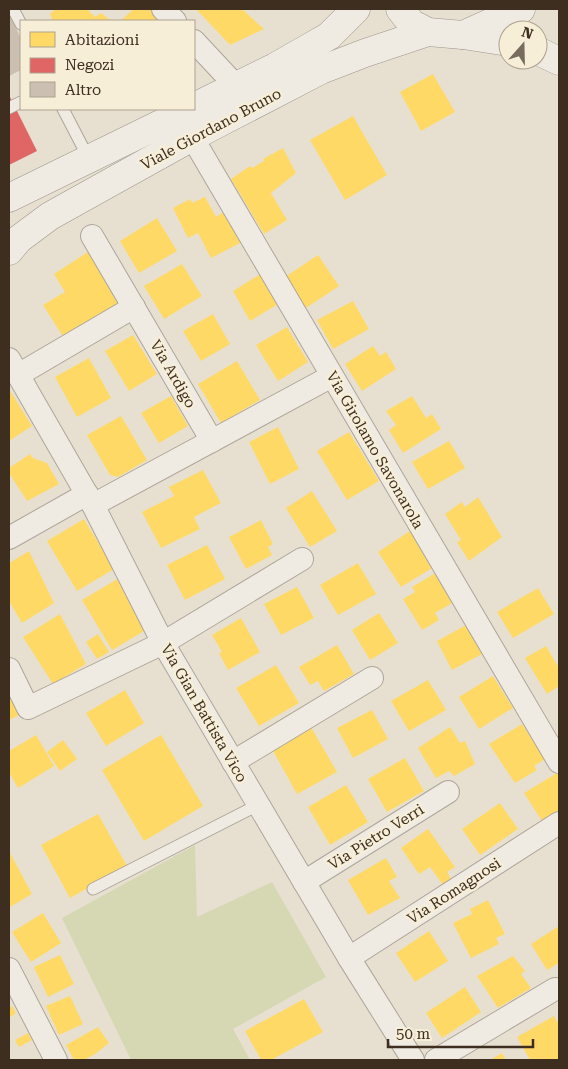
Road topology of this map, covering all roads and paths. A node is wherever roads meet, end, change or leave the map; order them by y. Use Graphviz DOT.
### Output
graph roads {
  1 [pos="13,9"];
  2 [pos="163,9"];
  3 [pos="356,9"];
  4 [pos="400,9"];
  5 [pos="521,9"];
  6 [pos="174,20"];
  7 [pos="20,22"];
  8 [pos="428,32"];
  9 [pos="463,35"];
  10 [pos="498,40"];
  11 [pos="195,42"];
  12 [pos="236,86"];
  13 [pos="195,106"];
  14 [pos="64,110"];
  15 [pos="188,110"];
  16 [pos="192,137"];
  17 [pos="88,159"];
  18 [pos="9,198"];
  19 [pos="92,236"];
  20 [pos="9,251"];
  21 [pos="134,307"];
  22 [pos="14,367"];
  23 [pos="332,376"];
  24 [pos="212,441"];
  25 [pos="90,500"];
  26 [pos="9,538"];
  27 [pos="302,559"];
  28 [pos="163,643"];
  29 [pos="9,669"];
  30 [pos="372,678"];
  31 [pos="232,762"];
  32 [pos="559,762"];
  33 [pos="448,792"];
  34 [pos="258,805"];
  35 [pos="559,823"];
  36 [pos="304,882"];
  37 [pos="93,889"];
  38 [pos="349,958"];
  39 [pos="9,970"];
  40 [pos="555,989"];
  41 [pos="56,1060"];
  42 [pos="413,1060"];
  43 [pos="436,1060"];
  1 -- 7 [label="lane"];
  2 -- 6 [label="street"];
  3 -- 12 [label="main road, Viale Giordano Bruno"];
  4 -- 8 [label="main road, Viale Giordano Bruno"];
  5 -- 9 [label="main road, Viale Giordano Bruno"];
  8 -- 9 [label="main road, Viale Giordano Bruno"];
  8 -- 16 [label="main road, Viale Giordano Bruno"];
  9 -- 10 [label="main road"];
  11 -- 12 [label="street"];
  12 -- 13 [label="main road, Viale Giordano Bruno"];
  14 -- 17 [label="lane"];
  15 -- 17 [label="main road, Viale Giordano Bruno"];
  16 -- 20 [label="main road, Viale Giordano Bruno"];
  16 -- 23 [label="street, Via Girolamo Savonarola"];
  17 -- 18 [label="main road, Viale Giordano Bruno"];
  19 -- 21 [label="street, Via Ardigo"];
  21 -- 22 [label="street"];
  21 -- 24 [label="street, Via Ardigo"];
  22 -- 25 [label="street, Via Gian Battista Vico"];
  23 -- 24 [label="street"];
  23 -- 32 [label="street, Via Girolamo Savonarola"];
  24 -- 25 [label="street"];
  25 -- 26 [label="street"];
  25 -- 28 [label="street, Via Gian Battista Vico"];
  27 -- 28 [label="street"];
  28 -- 29 [label="street"];
  28 -- 31 [label="street, Via Gian Battista Vico"];
  30 -- 31 [label="street"];
  31 -- 34 [label="street, Via Gian Battista Vico"];
  33 -- 36 [label="street, Via Pietro Verri"];
  34 -- 36 [label="street, Via Gian Battista Vico"];
  34 -- 37 [label="lane"];
  35 -- 38 [label="street, Via Romagnosi"];
  36 -- 38 [label="street, Via Gian Battista Vico"];
  38 -- 42 [label="street, Via Gian Battista Vico"];
  39 -- 41 [label="street"];
  40 -- 43 [label="street"];
}
